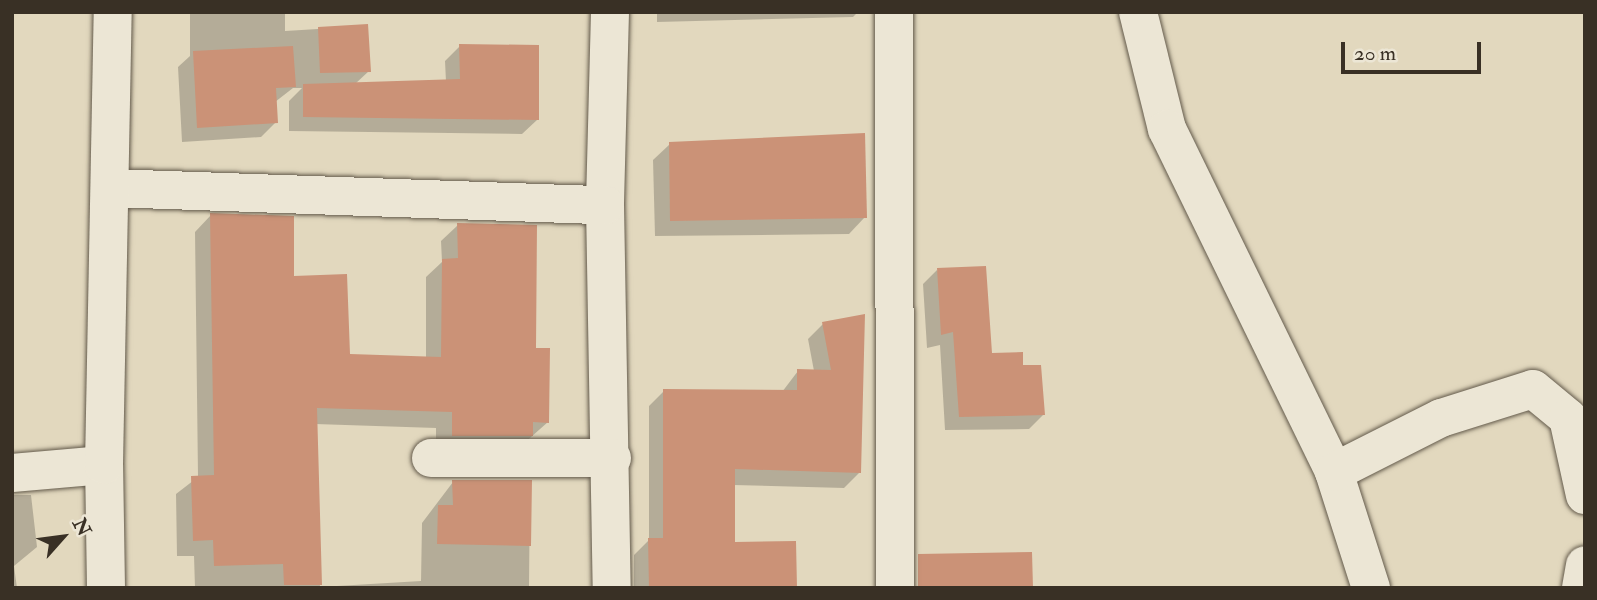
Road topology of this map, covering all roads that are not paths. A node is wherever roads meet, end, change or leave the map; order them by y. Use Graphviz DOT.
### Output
graph roads {
  1 [pos="113,12"];
  2 [pos="610,12"];
  3 [pos="894,12"];
  4 [pos="1139,12"];
  5 [pos="110,188"];
  6 [pos="605,205"];
  7 [pos="431,458"];
  8 [pos="612,458"];
  9 [pos="104,466"];
  10 [pos="1334,472"];
  11 [pos="12,473"];
  12 [pos="1585,495"];
  13 [pos="1585,565"];
  14 [pos="106,588"];
  15 [pos="612,588"];
  16 [pos="895,588"];
  17 [pos="1371,588"];
  18 [pos="1581,588"];
  1 -- 5 [label="street"];
  2 -- 6 [label="street"];
  3 -- 16 [label="street"];
  4 -- 10 [label="street"];
  5 -- 6 [label="street"];
  5 -- 9 [label="street"];
  6 -- 8 [label="street"];
  7 -- 8 [label="street"];
  8 -- 15 [label="street"];
  9 -- 11 [label="street"];
  9 -- 14 [label="street"];
  10 -- 12 [label="street"];
  10 -- 17 [label="street"];
  13 -- 18 [label="street"];
}
